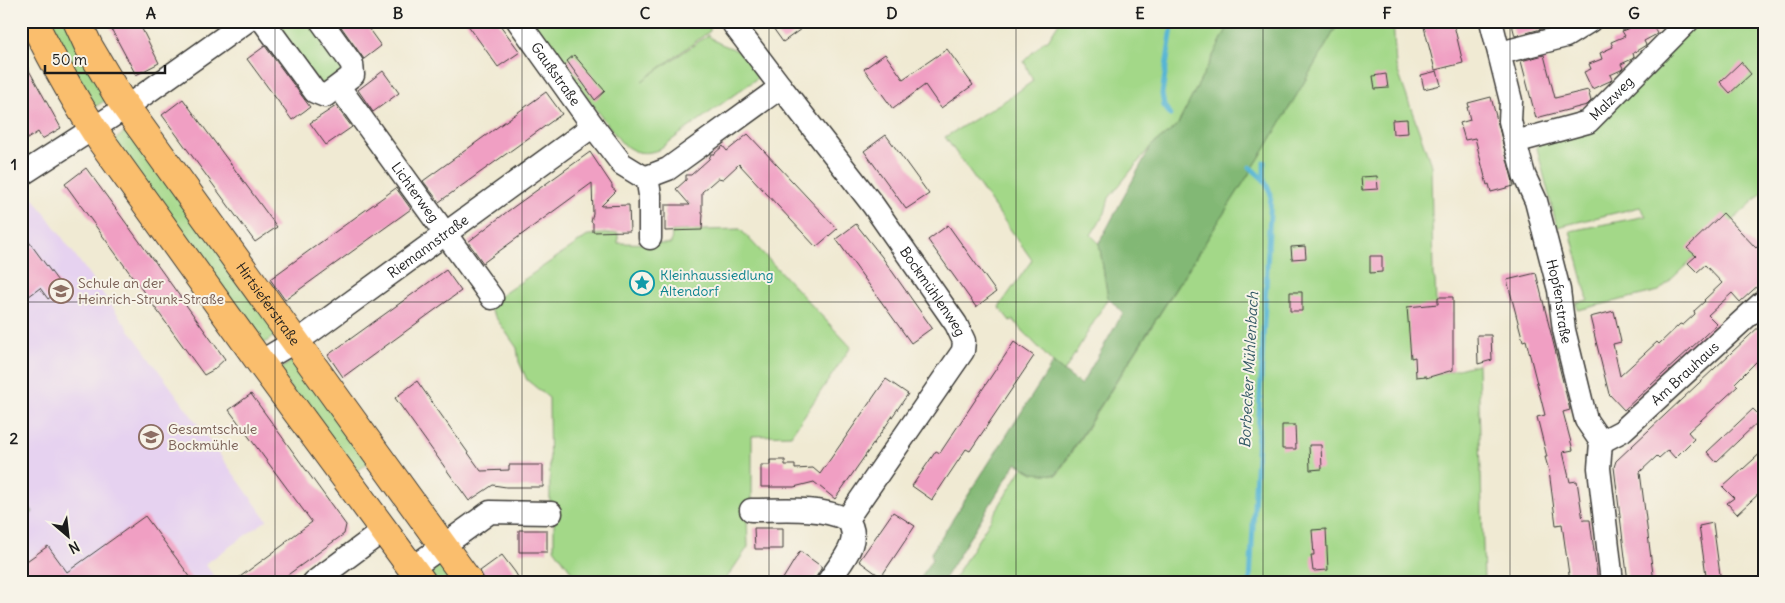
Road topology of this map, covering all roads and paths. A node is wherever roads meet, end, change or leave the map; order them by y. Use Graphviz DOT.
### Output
graph roads {
  1 [pos="34,21"];
  2 [pos="77,21"];
  3 [pos="247,21"];
  4 [pos="263,21"];
  5 [pos="321,21"];
  6 [pos="518,21"];
  7 [pos="1491,21"];
  8 [pos="1590,21"];
  9 [pos="1688,21"];
  10 [pos="734,25"];
  11 [pos="1500,53"];
  12 [pos="339,86"];
  13 [pos="781,87"];
  14 [pos="125,108"];
  15 [pos="593,126"];
  16 [pos="93,128"];
  17 [pos="1515,142"];
  18 [pos="21,175"];
  19 [pos="648,177"];
  20 [pos="446,234"];
  21 [pos="650,238"];
  22 [pos="492,298"];
  23 [pos="1764,301"];
  24 [pos="295,341"];
  25 [pos="260,362"];
  26 [pos="1601,442"];
  27 [pos="751,510"];
  28 [pos="551,513"];
  29 [pos="847,519"];
  30 [pos="384,530"];
  31 [pos="443,545"];
  32 [pos="417,575"];
  33 [pos="314,582"];
  34 [pos="469,582"];
  35 [pos="828,582"];
  36 [pos="1612,582"];
  1 -- 16 [label="main road"];
  2 -- 14 [label="main road, Hirtsieferstraße"];
  3 -- 14 [label="street"];
  4 -- 12 [label="street"];
  5 -- 12 [label="street"];
  6 -- 15 [label="street, Gaußstraße"];
  7 -- 11 [label="street, Hopfenstraße"];
  8 -- 11 [label="street"];
  9 -- 17 [label="street, Malzweg"];
  10 -- 13 [label="street, Bockmühlenweg"];
  11 -- 17 [label="street, Hopfenstraße"];
  12 -- 20 [label="street, Lichterweg"];
  13 -- 19 [label="street"];
  13 -- 29 [label="street, Bockmühlenweg"];
  14 -- 16 [label="street"];
  14 -- 24 [label="main road, Hirtsieferstraße"];
  15 -- 19 [label="street, Gaußstraße"];
  15 -- 20 [label="street, Riemannstraße"];
  16 -- 18 [label="street"];
  16 -- 25 [label="main road"];
  17 -- 26 [label="street, Hopfenstraße"];
  19 -- 21 [label="street"];
  20 -- 22 [label="street, Lichterweg"];
  20 -- 24 [label="street, Riemannstraße"];
  23 -- 26 [label="street, Am Brauhaus"];
  24 -- 25 [label="street, Riemannstraße"];
  24 -- 31 [label="main road, Hirtsieferstraße"];
  25 -- 30 [label="main road"];
  26 -- 36 [label="street"];
  27 -- 29 [label="street"];
  28 -- 31 [label="street"];
  29 -- 35 [label="street"];
  30 -- 32 [label="main road"];
  30 -- 33 [label="street"];
  31 -- 32 [label="street"];
  31 -- 34 [label="main road, Hirtsieferstraße"];
}
